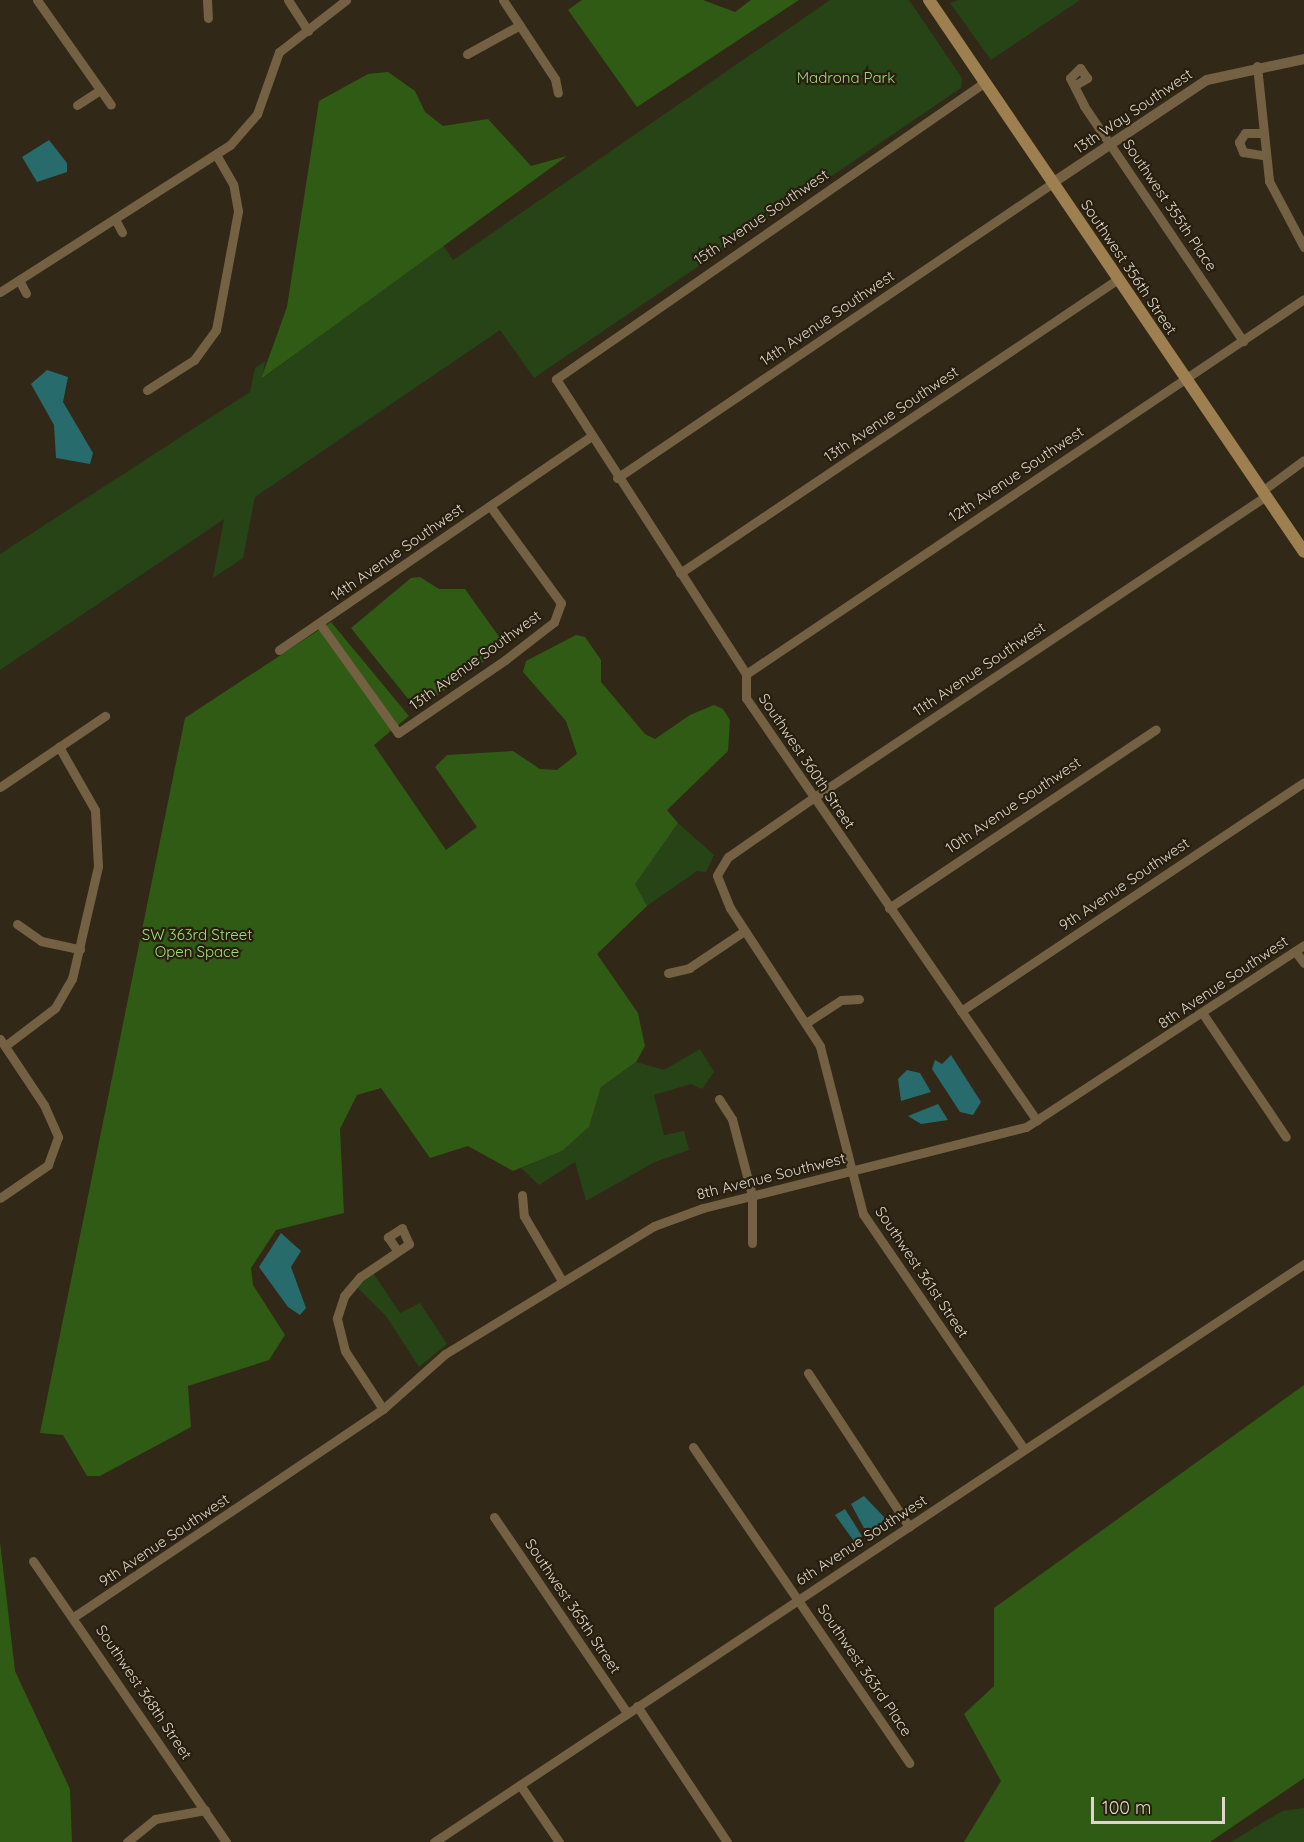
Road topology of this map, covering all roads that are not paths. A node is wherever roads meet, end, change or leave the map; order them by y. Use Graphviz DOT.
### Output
graph roads {
  1 [pos="37,0"];
  2 [pos="208,0"];
  3 [pos="288,0"];
  4 [pos="346,0"];
  5 [pos="503,0"];
  6 [pos="929,0"];
  7 [pos="208,18"];
  8 [pos="520,25"];
  9 [pos="308,31"];
  10 [pos="467,54"];
  11 [pos="1304,59"];
  12 [pos="1257,66"];
  13 [pos="985,82"];
  14 [pos="1077,84"];
  15 [pos="100,90"];
  16 [pos="558,93"];
  17 [pos="77,105"];
  18 [pos="111,105"];
  19 [pos="1262,133"];
  20 [pos="1110,144"];
  21 [pos="216,154"];
  22 [pos="1263,155"];
  23 [pos="1054,182"];
  24 [pos="115,219"];
  25 [pos="122,232"];
  26 [pos="1304,247"];
  27 [pos="1118,279"];
  28 [pos="19,280"];
  29 [pos="0,292"];
  30 [pos="26,292"];
  31 [pos="1304,299"];
  32 [pos="1243,341"];
  33 [pos="1186,377"];
  34 [pos="556,378"];
  35 [pos="147,390"];
  36 [pos="590,437"];
  37 [pos="1304,460"];
  38 [pos="617,478"];
  39 [pos="1264,493"];
  40 [pos="490,506"];
  41 [pos="1304,552"];
  42 [pos="680,573"];
  43 [pos="320,624"];
  44 [pos="279,650"];
  45 [pos="746,674"];
  46 [pos="105,716"];
  47 [pos="1156,729"];
  48 [pos="59,747"];
  49 [pos="1304,782"];
  50 [pos="0,787"];
  51 [pos="813,798"];
  52 [pos="717,875"];
  53 [pos="889,908"];
  54 [pos="17,924"];
  55 [pos="744,931"];
  56 [pos="1300,948"];
  57 [pos="80,949"];
  58 [pos="1304,963"];
  59 [pos="668,973"];
  60 [pos="859,999"];
  61 [pos="961,1011"];
  62 [pos="1203,1014"];
  63 [pos="806,1023"];
  64 [pos="2,1043"];
  65 [pos="719,1100"];
  66 [pos="1037,1121"];
  67 [pos="1286,1137"];
  68 [pos="850,1172"];
  69 [pos="522,1195"];
  70 [pos="752,1195"];
  71 [pos="0,1198"];
  72 [pos="752,1243"];
  73 [pos="396,1249"];
  74 [pos="1304,1264"];
  75 [pos="561,1279"];
  76 [pos="808,1373"];
  77 [pos="383,1409"];
  78 [pos="693,1447"];
  79 [pos="1024,1449"];
  80 [pos="270,1487"];
  81 [pos="494,1517"];
  82 [pos="909,1527"];
  83 [pos="33,1561"];
  84 [pos="799,1599"];
  85 [pos="75,1616"];
  86 [pos="637,1706"];
  87 [pos="627,1713"];
  88 [pos="909,1762"];
  89 [pos="520,1785"];
  90 [pos="205,1810"];
  91 [pos="127,1842"];
  92 [pos="226,1842"];
  93 [pos="434,1842"];
  94 [pos="559,1842"];
  95 [pos="728,1842"];
  1 -- 15 [label="street"];
  2 -- 7 [label="street"];
  3 -- 9 [label="street"];
  4 -- 9 [label="street"];
  5 -- 8 [label="street"];
  6 -- 13 [label="main road, Southwest 356th Street"];
  8 -- 10 [label="street"];
  8 -- 16 [label="street"];
  9 -- 21 [label="street"];
  11 -- 12 [label="street, 13th Way Southwest"];
  12 -- 19 [label="street"];
  12 -- 20 [label="street, 13th Way Southwest"];
  13 -- 23 [label="main road, Southwest 356th Street"];
  13 -- 34 [label="street, 15th Avenue Southwest"];
  14 -- 20 [label="street, Southwest 355th Place"];
  15 -- 17 [label="street"];
  15 -- 18 [label="street"];
  19 -- 22 [label="street"];
  19 -- 22 [label="street"];
  20 -- 23 [label="street, 13th Way Southwest"];
  20 -- 32 [label="street, Southwest 355th Place"];
  21 -- 24 [label="street"];
  21 -- 35 [label="street"];
  22 -- 26 [label="street"];
  23 -- 27 [label="main road, Southwest 356th Street"];
  23 -- 38 [label="street, 14th Avenue Southwest"];
  24 -- 25 [label="street"];
  24 -- 28 [label="street"];
  27 -- 33 [label="main road, Southwest 356th Street"];
  27 -- 42 [label="street, 13th Avenue Southwest"];
  28 -- 29 [label="street"];
  28 -- 30 [label="street"];
  31 -- 32 [label="street, 12th Avenue Southwest"];
  32 -- 33 [label="street, 12th Avenue Southwest"];
  33 -- 39 [label="main road, Southwest 356th Street"];
  33 -- 45 [label="street, 12th Avenue Southwest"];
  34 -- 36 [label="street, Southwest 360th Street"];
  36 -- 38 [label="street, Southwest 360th Street"];
  36 -- 40 [label="street, 14th Avenue Southwest"];
  37 -- 39 [label="street, 11th Avenue Southwest"];
  38 -- 42 [label="street, Southwest 360th Street"];
  39 -- 41 [label="main road, Southwest 356th Street"];
  39 -- 51 [label="street, 11th Avenue Southwest"];
  40 -- 43 [label="street, 14th Avenue Southwest"];
  40 -- 43 [label="street, 13th Avenue Southwest"];
  42 -- 45 [label="street, Southwest 360th Street"];
  43 -- 44 [label="street, 14th Avenue Southwest"];
  45 -- 51 [label="street, Southwest 360th Street"];
  46 -- 48 [label="street"];
  47 -- 53 [label="street, 10th Avenue Southwest"];
  48 -- 50 [label="street"];
  48 -- 57 [label="street"];
  49 -- 61 [label="street, 9th Avenue Southwest"];
  51 -- 52 [label="street, 11th Avenue Southwest"];
  51 -- 53 [label="street, Southwest 360th Street"];
  52 -- 55 [label="street, Southwest 361st Street"];
  53 -- 61 [label="street, Southwest 360th Street"];
  54 -- 57 [label="street"];
  55 -- 59 [label="street"];
  55 -- 63 [label="street, Southwest 361st Street"];
  56 -- 58 [label="street"];
  56 -- 62 [label="street, 8th Avenue Southwest"];
  57 -- 64 [label="street"];
  60 -- 63 [label="street"];
  61 -- 66 [label="street, Southwest 360th Street"];
  62 -- 66 [label="street, 8th Avenue Southwest"];
  62 -- 67 [label="street"];
  63 -- 68 [label="street, Southwest 361st Street"];
  64 -- 71 [label="street"];
  65 -- 70 [label="street"];
  66 -- 68 [label="street, 8th Avenue Southwest"];
  68 -- 70 [label="street, 8th Avenue Southwest"];
  68 -- 79 [label="street, Southwest 361st Street"];
  69 -- 75 [label="street"];
  70 -- 72 [label="street"];
  70 -- 75 [label="street, 8th Avenue Southwest"];
  73 -- 77 [label="street"];
  74 -- 79 [label="street, 6th Avenue Southwest"];
  75 -- 77 [label="street, 8th Avenue Southwest"];
  76 -- 82 [label="street"];
  77 -- 80 [label="street, 8th Avenue Southwest"];
  78 -- 84 [label="street, Southwest 363rd Place"];
  79 -- 82 [label="street, 6th Avenue Southwest"];
  80 -- 85 [label="street, 9th Avenue Southwest"];
  81 -- 87 [label="street, Southwest 365th Street"];
  82 -- 84 [label="street, 6th Avenue Southwest"];
  83 -- 85 [label="street, Southwest 368th Street"];
  84 -- 86 [label="street, 6th Avenue Southwest"];
  84 -- 88 [label="street, Southwest 363rd Place"];
  85 -- 90 [label="street, Southwest 368th Street"];
  86 -- 87 [label="street, 6th Avenue Southwest"];
  86 -- 95 [label="street"];
  87 -- 89 [label="street, 6th Avenue Southwest"];
  89 -- 93 [label="street, 6th Avenue Southwest"];
  89 -- 94 [label="street"];
  90 -- 91 [label="street"];
  90 -- 92 [label="street, Southwest 368th Street"];
}
